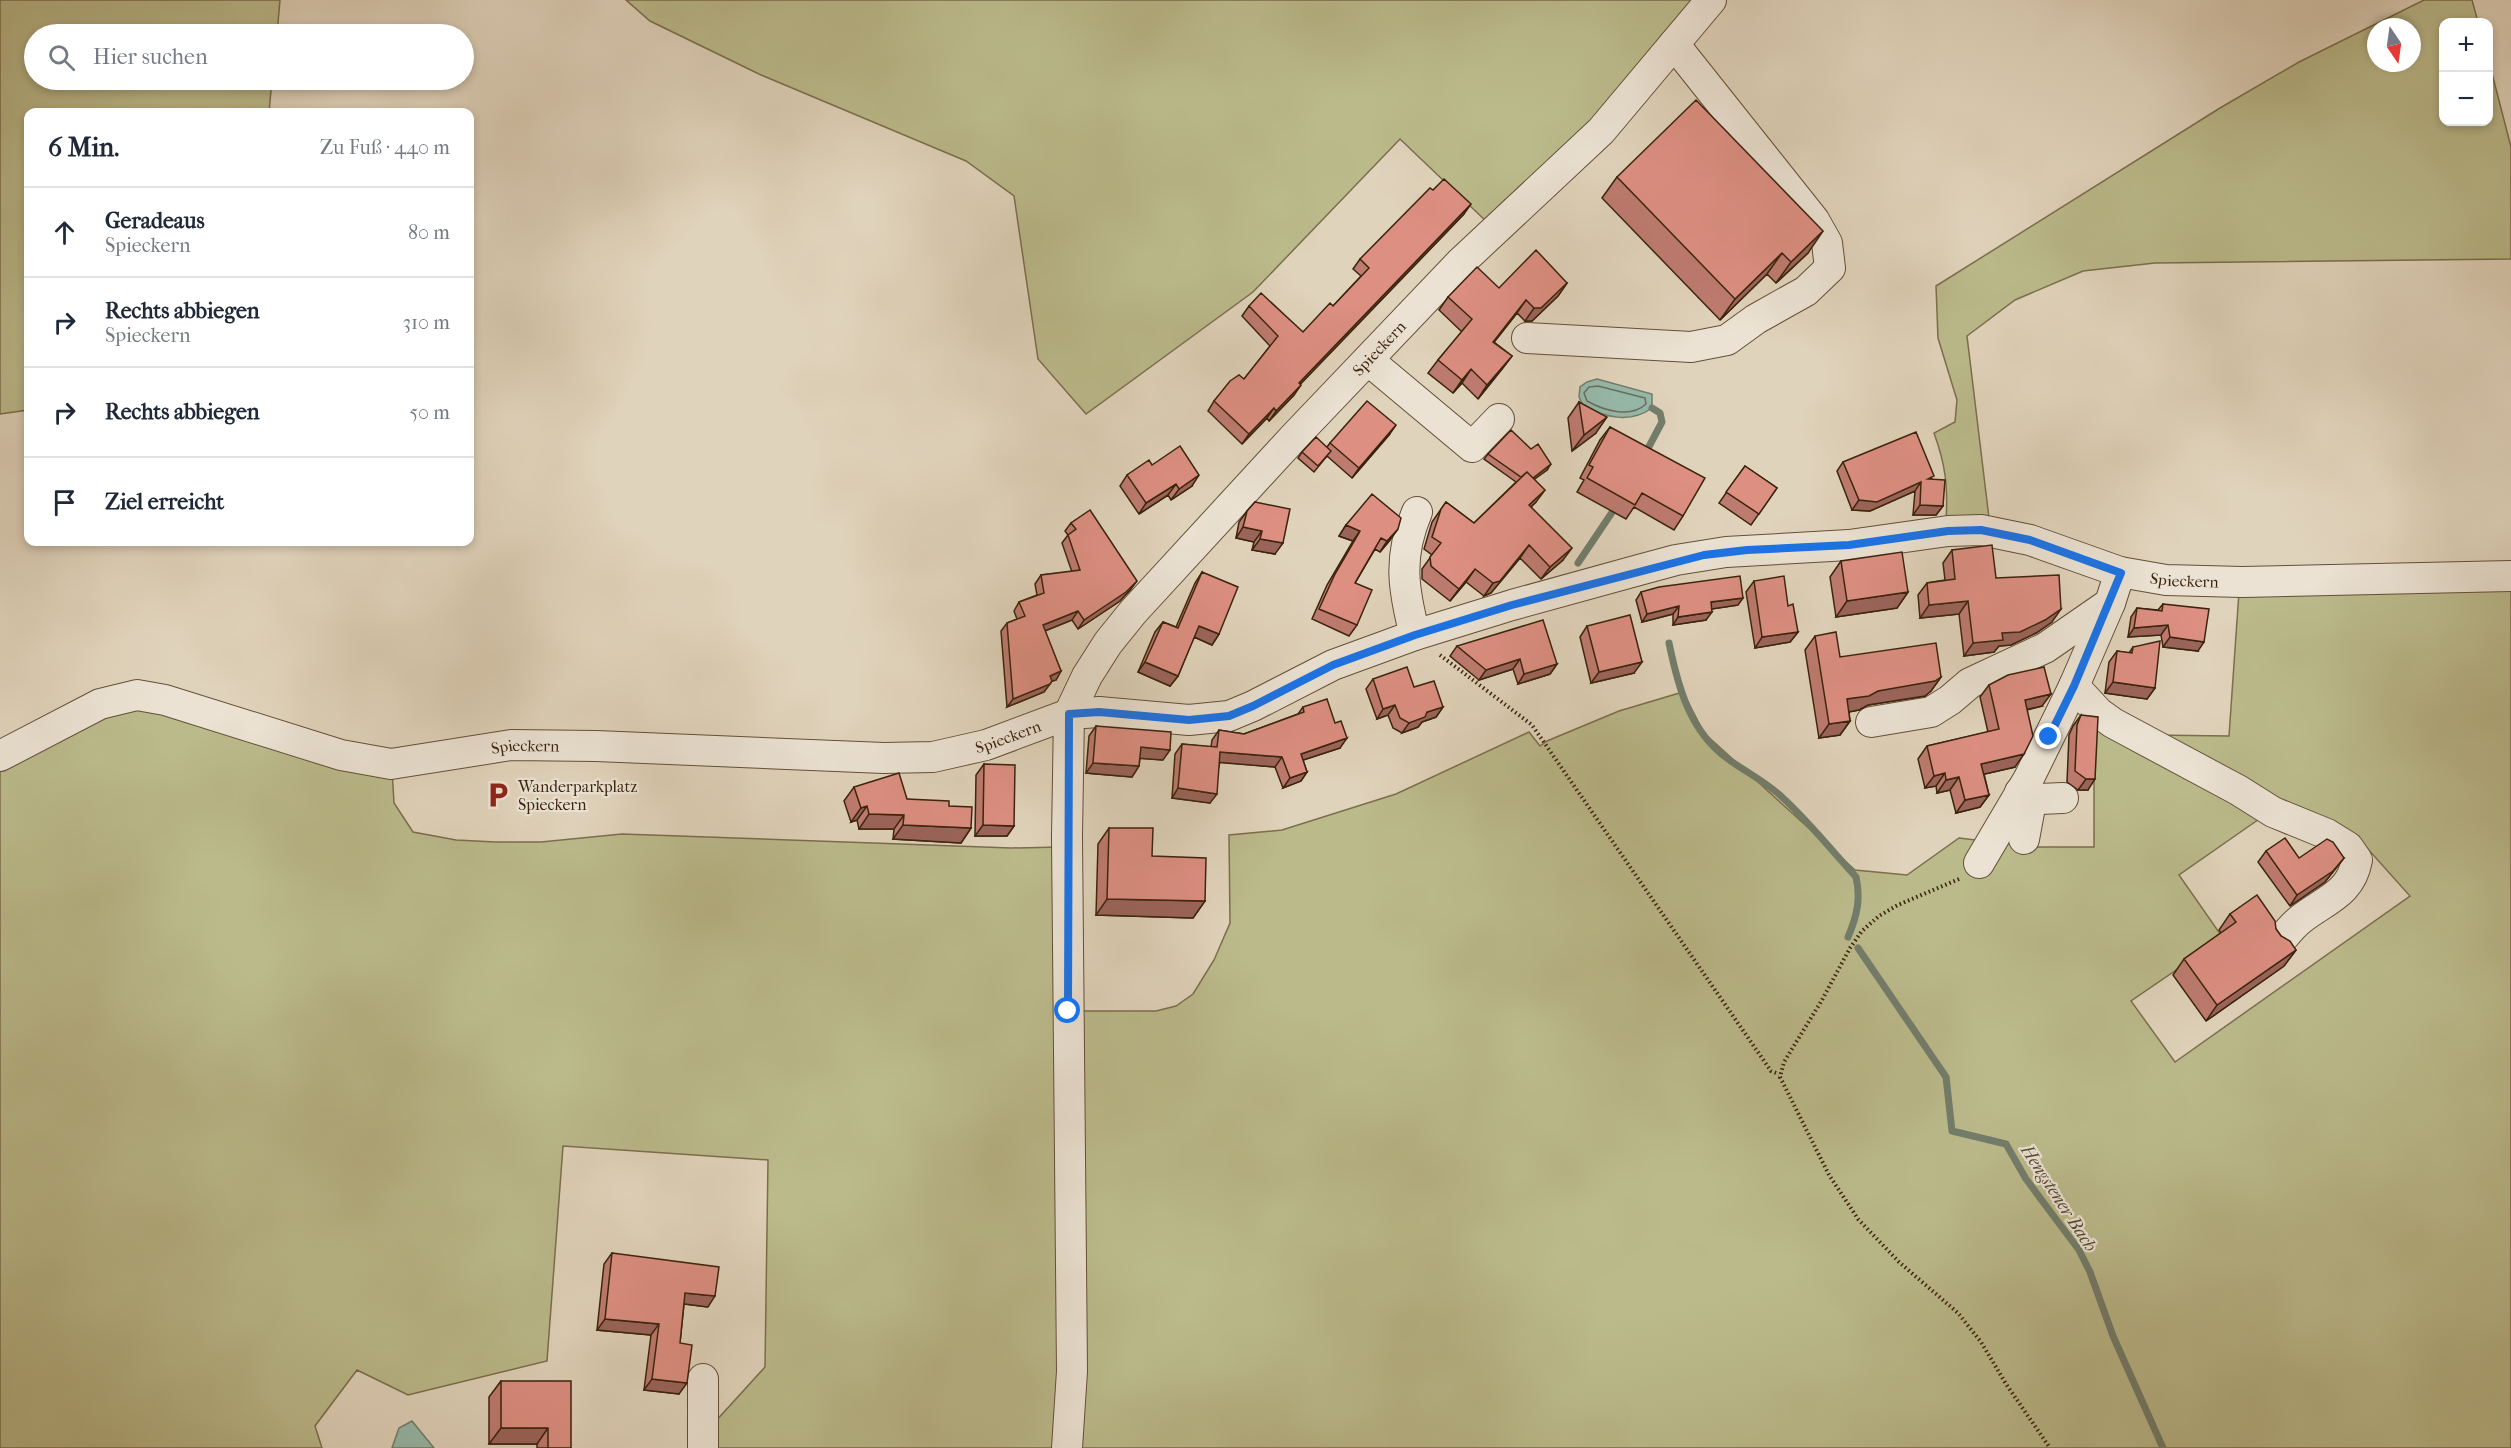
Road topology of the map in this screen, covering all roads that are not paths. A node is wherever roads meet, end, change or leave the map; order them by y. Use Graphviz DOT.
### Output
graph roads {
  1 [pos="1711,0"];
  2 [pos="1674,44"];
  3 [pos="1527,338"];
  4 [pos="1368,360"];
  5 [pos="1499,419"];
  6 [pos="1417,512"];
  7 [pos="2121,573"];
  8 [pos="2511,576"];
  9 [pos="2110,603"];
  10 [pos="1421,633"];
  11 [pos="2074,686"];
  12 [pos="1069,714"];
  13 [pos="1871,722"];
  14 [pos="0,756"];
  15 [pos="2026,794"];
  16 [pos="2063,798"];
  17 [pos="2024,839"];
  18 [pos="1979,863"];
  19 [pos="2281,940"];
  20 [pos="703,1379"];
  21 [pos="704,1448"];
  22 [pos="1067,1448"];
  1 -- 2 [label="street, Spieckern"];
  2 -- 3 [label="street"];
  2 -- 4 [label="street, Spieckern"];
  4 -- 5 [label="street"];
  4 -- 12 [label="street, Spieckern"];
  6 -- 10 [label="street"];
  7 -- 8 [label="street, Spieckern"];
  7 -- 9 [label="street"];
  7 -- 10 [label="street, Spieckern"];
  9 -- 11 [label="street"];
  9 -- 13 [label="street"];
  10 -- 12 [label="street, Spieckern"];
  11 -- 15 [label="street"];
  11 -- 19 [label="street"];
  12 -- 14 [label="street, Spieckern"];
  12 -- 22 [label="street, Spieckern"];
  15 -- 16 [label="street"];
  15 -- 17 [label="street"];
  15 -- 18 [label="street"];
  20 -- 21 [label="street"];
}
